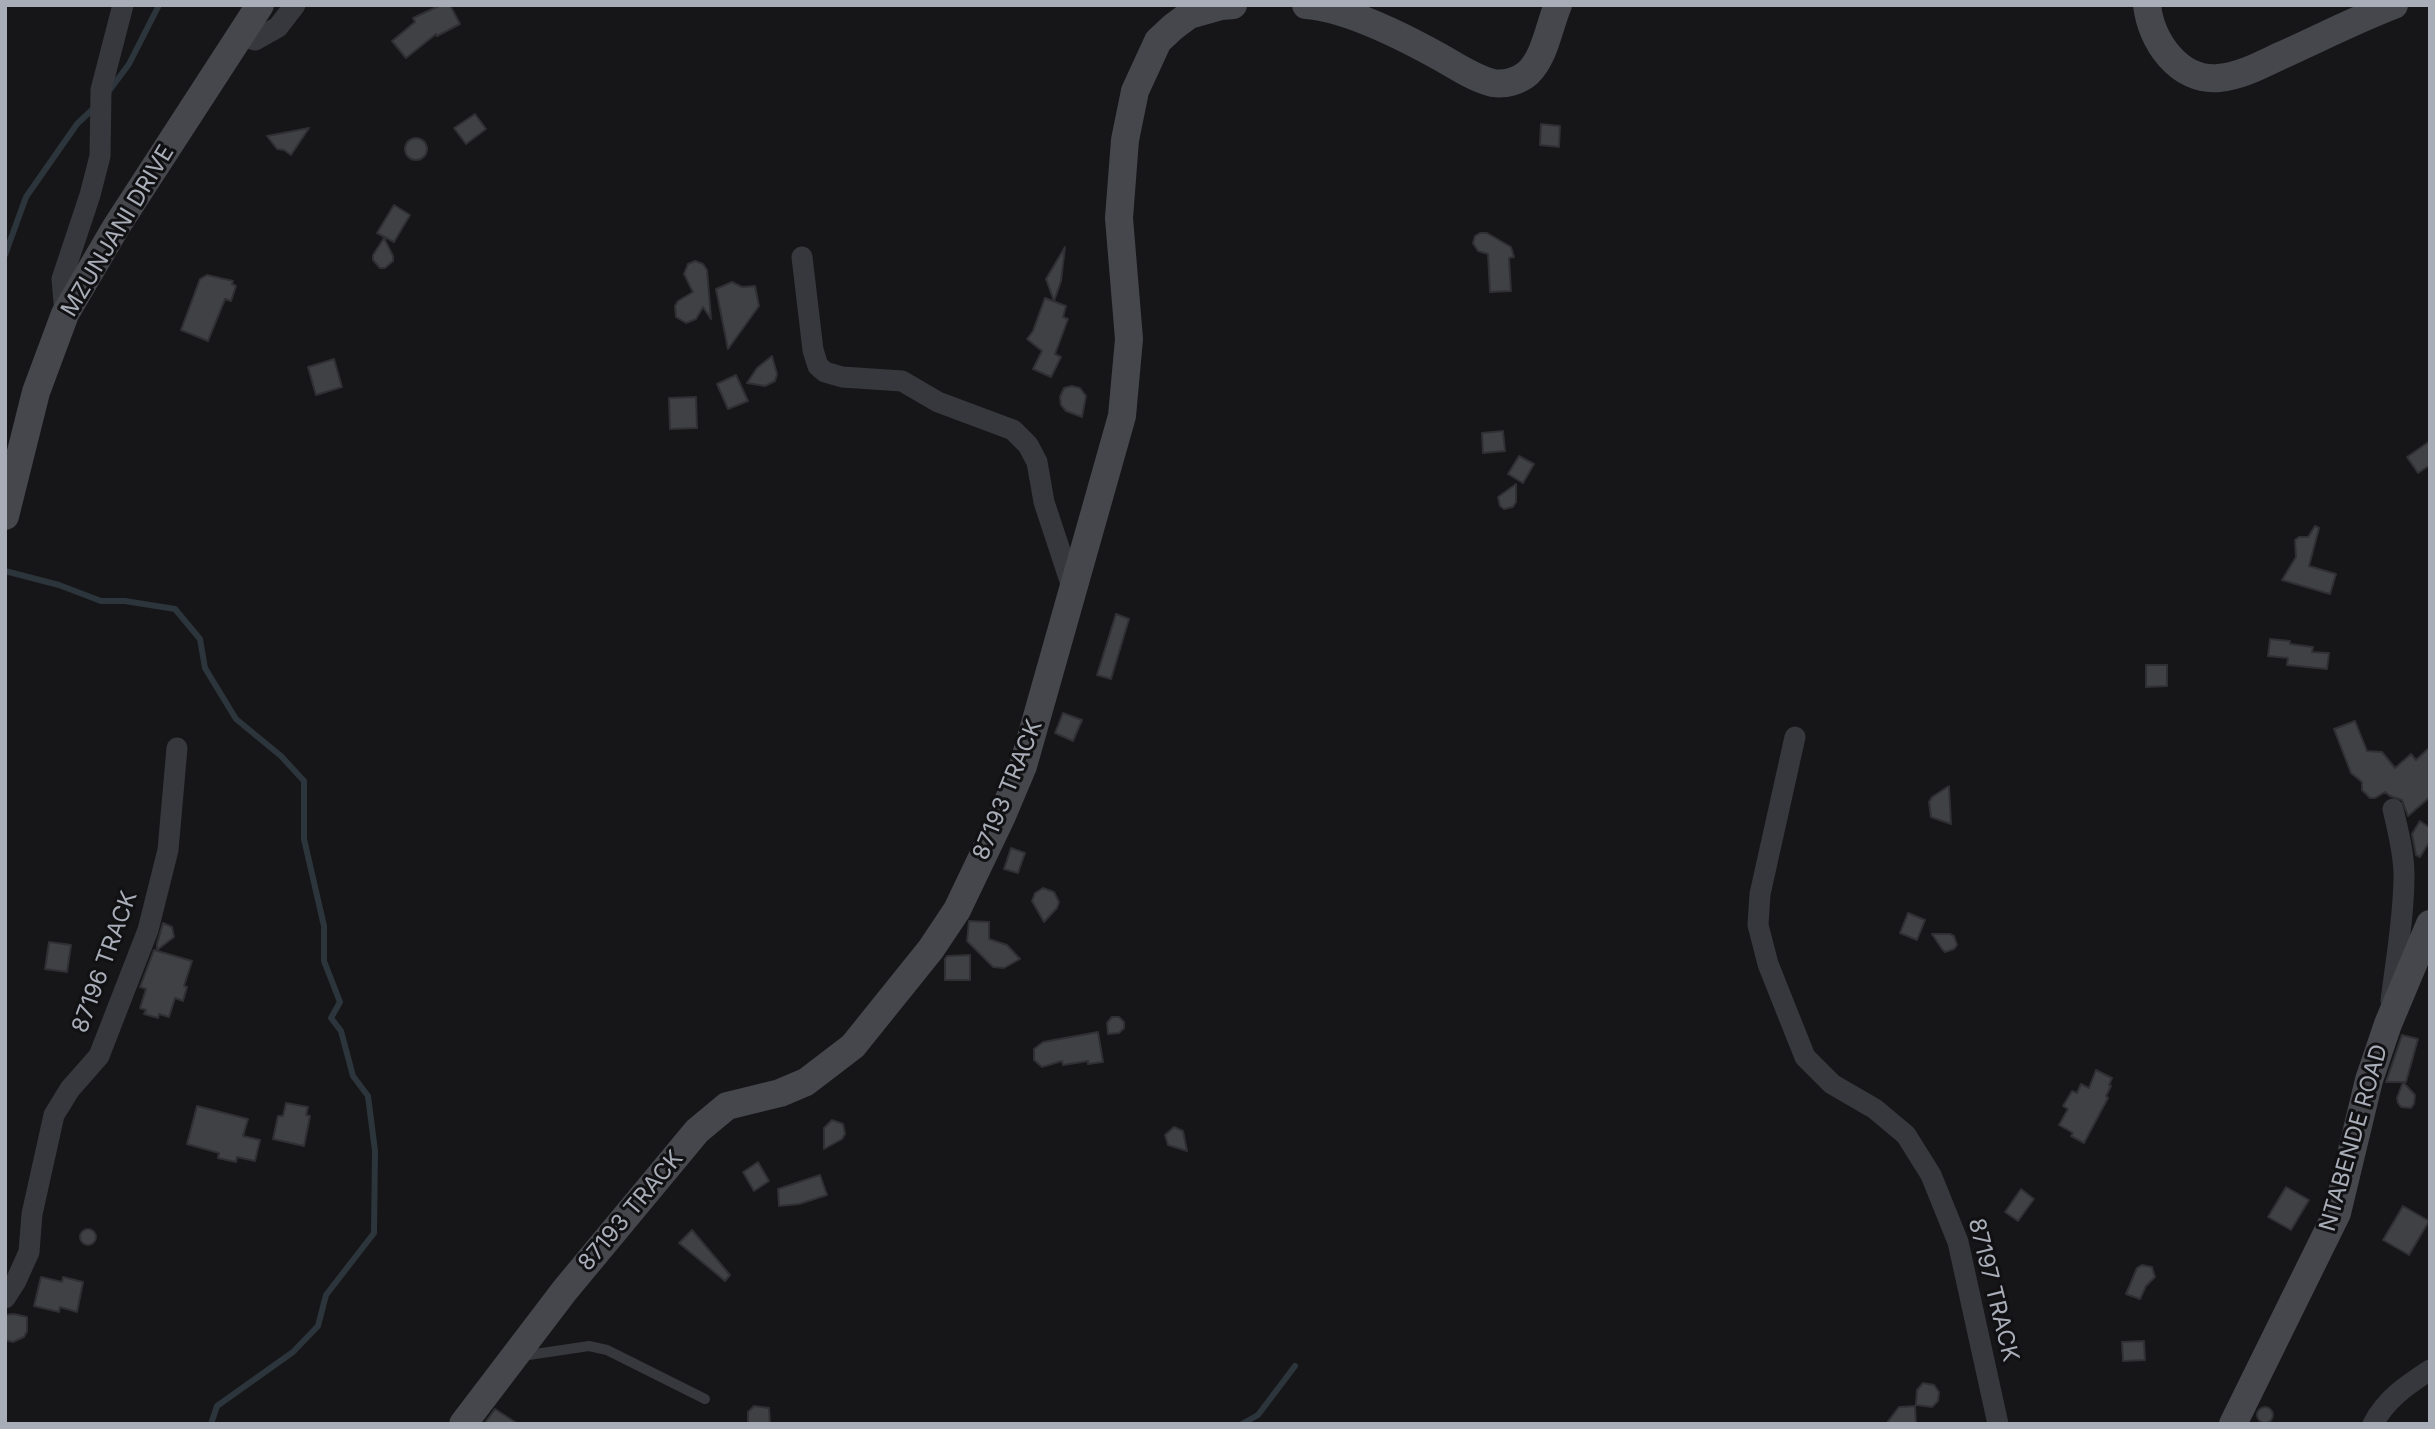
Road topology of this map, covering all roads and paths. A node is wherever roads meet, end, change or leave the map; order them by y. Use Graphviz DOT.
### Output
graph roads {
  1 [pos="123,5"];
  2 [pos="260,5"];
  3 [pos="295,5"];
  4 [pos="1233,5"];
  5 [pos="1306,5"];
  6 [pos="1558,5"];
  7 [pos="2147,5"];
  8 [pos="2394,5"];
  9 [pos="240,35"];
  10 [pos="802,257"];
  11 [pos="65,314"];
  12 [pos="5,516"];
  13 [pos="1073,590"];
  14 [pos="1795,737"];
  15 [pos="177,748"];
  16 [pos="2393,809"];
  17 [pos="2430,924"];
  18 [pos="2388,1024"];
  19 [pos="5,1298"];
  20 [pos="512,1358"];
  21 [pos="2430,1370"];
  22 [pos="705,1399"];
  23 [pos="463,1424"];
  24 [pos="1998,1424"];
  25 [pos="2233,1424"];
  26 [pos="2373,1424"];
  1 -- 11 [label="street"];
  2 -- 9 [label="street, MZUNJANI DRIVE"];
  3 -- 9 [label="street"];
  4 -- 13 [label="street, 87193 TRACK"];
  5 -- 6 [label="street"];
  7 -- 8 [label="street"];
  9 -- 11 [label="street, MZUNJANI DRIVE"];
  10 -- 13 [label="street"];
  11 -- 12 [label="street, MZUNJANI DRIVE"];
  13 -- 20 [label="street, 87193 TRACK"];
  14 -- 24 [label="street, 87197 TRACK"];
  15 -- 19 [label="street, 87196 TRACK"];
  16 -- 18 [label="street"];
  17 -- 18 [label="street, NTABENDE ROAD"];
  18 -- 25 [label="street, NTABENDE ROAD"];
  20 -- 22 [label="lane"];
  20 -- 23 [label="street, 87193 TRACK"];
  21 -- 26 [label="street"];
}
